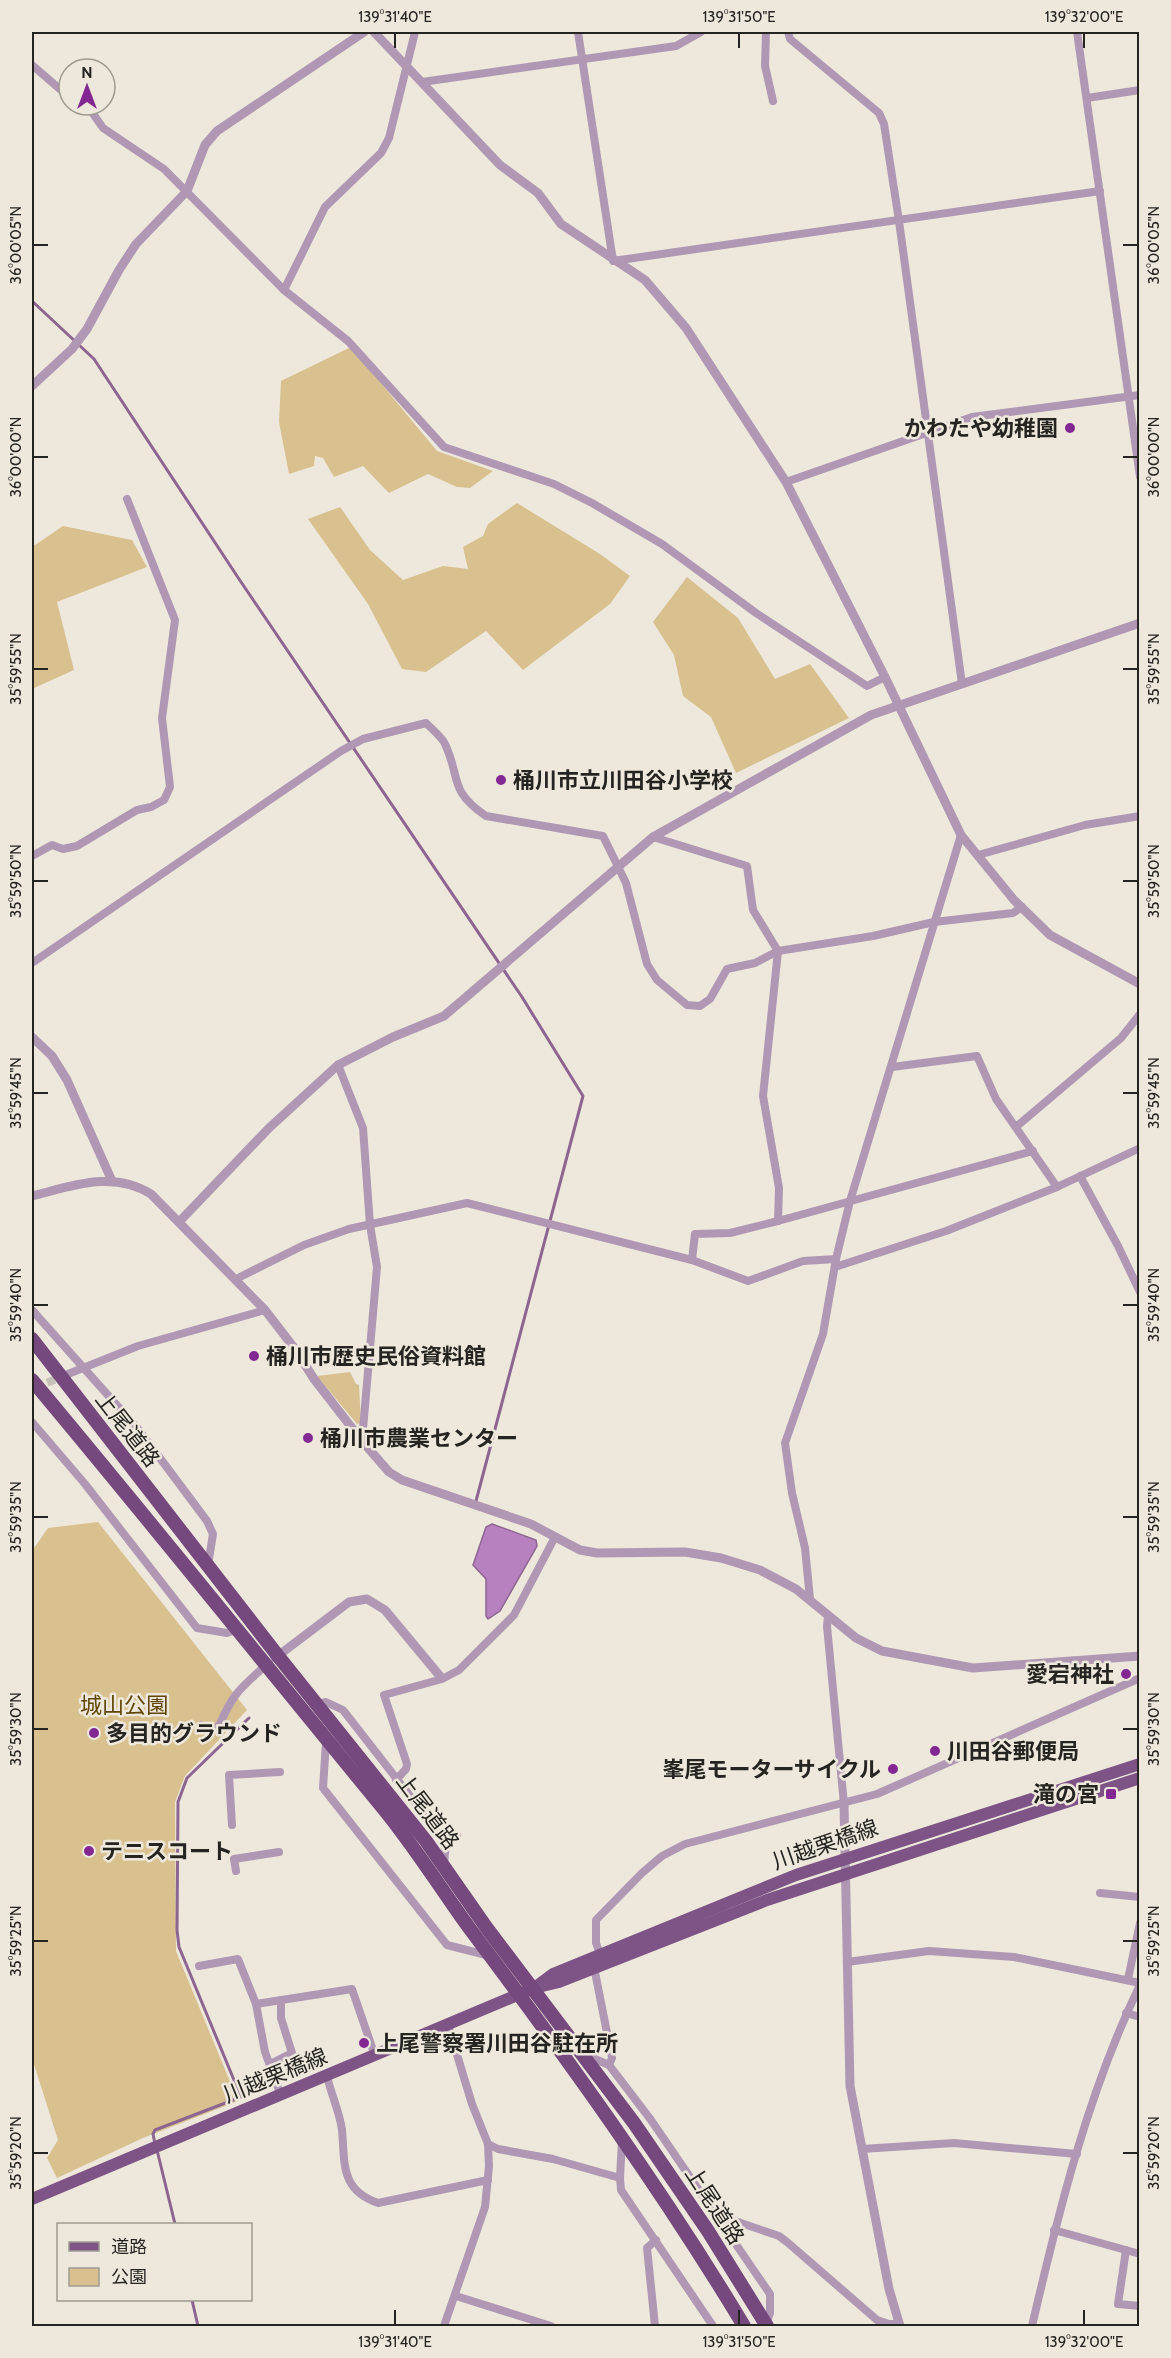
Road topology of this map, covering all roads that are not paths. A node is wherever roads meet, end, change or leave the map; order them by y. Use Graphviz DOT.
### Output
graph roads {
  1 [pos="364,32"];
  2 [pos="374,32"];
  3 [pos="415,32"];
  4 [pos="578,32"];
  5 [pos="701,32"];
  6 [pos="766,32"];
  7 [pos="789,32"];
  8 [pos="1077,32"];
  9 [pos="583,58"];
  10 [pos="32,65"];
  11 [pos="406,65"];
  12 [pos="422,82"];
  13 [pos="57,87"];
  14 [pos="1140,90"];
  15 [pos="1087,98"];
  16 [pos="773,101"];
  17 [pos="96,117"];
  18 [pos="187,191"];
  19 [pos="1100,191"];
  20 [pos="900,220"];
  21 [pos="613,261"];
  22 [pos="284,291"];
  23 [pos="32,386"];
  24 [pos="1140,395"];
  25 [pos="1130,397"];
  26 [pos="928,433"];
  27 [pos="1140,477"];
  28 [pos="786,482"];
  29 [pos="127,499"];
  30 [pos="1140,623"];
  31 [pos="885,677"];
  32 [pos="962,684"];
  33 [pos="899,705"];
  34 [pos="1140,816"];
  35 [pos="961,835"];
  36 [pos="653,837"];
  37 [pos="978,855"];
  38 [pos="32,856"];
  39 [pos="617,865"];
  40 [pos="1022,907"];
  41 [pos="934,922"];
  42 [pos="778,951"];
  43 [pos="32,963"];
  44 [pos="1140,984"];
  45 [pos="1140,1014"];
  46 [pos="32,1037"];
  47 [pos="338,1065"];
  48 [pos="892,1067"];
  49 [pos="1016,1127"];
  50 [pos="1140,1148"];
  51 [pos="1033,1151"];
  52 [pos="1080,1176"];
  53 [pos="112,1181"];
  54 [pos="1057,1187"];
  55 [pos="32,1196"];
  56 [pos="850,1201"];
  57 [pos="180,1221"];
  58 [pos="778,1221"];
  59 [pos="370,1225"];
  60 [pos="692,1260"];
  61 [pos="836,1263"];
  62 [pos="236,1279"];
  63 [pos="1140,1292"];
  64 [pos="32,1310"];
  65 [pos="265,1310"];
  66 [pos="32,1340"];
  67 [pos="82,1367"];
  68 [pos="68,1374"];
  69 [pos="32,1380"];
  70 [pos="32,1422"];
  71 [pos="362,1441"];
  72 [pos="555,1537"];
  73 [pos="208,1565"];
  74 [pos="810,1599"];
  75 [pos="828,1616"];
  76 [pos="237,1629"];
  77 [pos="278,1656"];
  78 [pos="1140,1656"];
  79 [pos="266,1665"];
  80 [pos="439,1675"];
  81 [pos="1140,1677"];
  82 [pos="318,1704"];
  83 [pos="201,1725"];
  84 [pos="326,1742"];
  85 [pos="1140,1764"];
  86 [pos="280,1772"];
  87 [pos="1140,1778"];
  88 [pos="396,1780"];
  89 [pos="844,1804"];
  90 [pos="232,1825"];
  91 [pos="457,1834"];
  92 [pos="446,1842"];
  93 [pos="279,1852"];
  94 [pos="846,1858"];
  95 [pos="444,1866"];
  96 [pos="236,1871"];
  97 [pos="846,1873"];
  98 [pos="1100,1893"];
  99 [pos="1140,1897"];
  100 [pos="1140,1923"];
  101 [pos="600,1954"];
  102 [pos="491,1956"];
  103 [pos="847,1962"];
  104 [pos="199,1966"];
  105 [pos="594,1967"];
  106 [pos="1128,1979"];
  107 [pos="1140,1984"];
  108 [pos="534,1988"];
  109 [pos="521,1994"];
  110 [pos="281,2000"];
  111 [pos="256,2004"];
  112 [pos="1126,2013"];
  113 [pos="1140,2017"];
  114 [pos="448,2025"];
  115 [pos="582,2053"];
  116 [pos="375,2056"];
  117 [pos="270,2064"];
  118 [pos="609,2065"];
  119 [pos="327,2076"];
  120 [pos="281,2096"];
  121 [pos="622,2137"];
  122 [pos="488,2144"];
  123 [pos="862,2150"];
  124 [pos="1077,2154"];
  125 [pos="620,2178"];
  126 [pos="488,2180"];
  127 [pos="32,2199"];
  128 [pos="725,2226"];
  129 [pos="1054,2230"];
  130 [pos="656,2240"];
  131 [pos="1126,2250"];
  132 [pos="1140,2254"];
  133 [pos="456,2296"];
  134 [pos="1140,2306"];
  135 [pos="899,2325"];
  136 [pos="444,2326"];
  137 [pos="551,2326"];
  138 [pos="655,2326"];
  139 [pos="713,2326"];
  140 [pos="744,2326"];
  141 [pos="766,2326"];
  142 [pos="1032,2326"];
  1 -- 18 [label="street"];
  2 -- 11 [label="street"];
  3 -- 11 [label="street"];
  4 -- 9 [label="street"];
  5 -- 9 [label="street"];
  6 -- 16 [label="street"];
  7 -- 20 [label="street"];
  8 -- 15 [label="street"];
  9 -- 12 [label="street"];
  9 -- 21 [label="street"];
  10 -- 13 [label="street"];
  11 -- 12 [label="street"];
  11 -- 22 [label="street"];
  12 -- 21 [label="street"];
  14 -- 15 [label="street"];
  15 -- 19 [label="street"];
  17 -- 18 [label="street"];
  18 -- 22 [label="street"];
  18 -- 23 [label="street"];
  19 -- 20 [label="street"];
  19 -- 25 [label="street"];
  20 -- 21 [label="street"];
  20 -- 26 [label="street"];
  21 -- 28 [label="street"];
  22 -- 31 [label="street"];
  24 -- 25 [label="street"];
  25 -- 26 [label="street"];
  25 -- 27 [label="street"];
  26 -- 28 [label="street"];
  26 -- 32 [label="street"];
  28 -- 31 [label="street"];
  29 -- 38 [label="street"];
  30 -- 32 [label="street"];
  31 -- 33 [label="street"];
  32 -- 33 [label="street"];
  33 -- 35 [label="street"];
  33 -- 36 [label="street"];
  34 -- 37 [label="street"];
  35 -- 37 [label="street"];
  35 -- 41 [label="street"];
  36 -- 39 [label="street"];
  36 -- 42 [label="street"];
  37 -- 40 [label="street"];
  39 -- 42 [label="street"];
  39 -- 43 [label="street"];
  39 -- 47 [label="street"];
  40 -- 41 [label="street"];
  40 -- 44 [label="street"];
  41 -- 42 [label="street"];
  41 -- 48 [label="street"];
  42 -- 58 [label="street"];
  45 -- 49 [label="street"];
  46 -- 53 [label="street"];
  47 -- 57 [label="street"];
  47 -- 59 [label="street"];
  48 -- 49 [label="street"];
  48 -- 56 [label="street"];
  49 -- 51 [label="street"];
  50 -- 52 [label="street"];
  51 -- 54 [label="street"];
  51 -- 56 [label="street"];
  52 -- 54 [label="street"];
  52 -- 63 [label="street"];
  53 -- 55 [label="street"];
  53 -- 57 [label="street"];
  54 -- 61 [label="street"];
  56 -- 58 [label="street"];
  56 -- 61 [label="street"];
  57 -- 62 [label="street"];
  58 -- 60 [label="street"];
  59 -- 60 [label="street"];
  59 -- 62 [label="street"];
  59 -- 71 [label="street"];
  60 -- 61 [label="street"];
  61 -- 74 [label="street"];
  62 -- 65 [label="street"];
  64 -- 67 [label="street"];
  65 -- 67 [label="street"];
  65 -- 71 [label="street"];
  66 -- 73 [label="highway, 上尾道路"];
  67 -- 68 [label="street"];
  67 -- 73 [label="street"];
  69 -- 76 [label="highway, 上尾道路"];
  70 -- 76 [label="street"];
  71 -- 72 [label="street"];
  72 -- 74 [label="street"];
  72 -- 88 [label="street"];
  73 -- 77 [label="highway, 上尾道路"];
  74 -- 75 [label="street"];
  75 -- 78 [label="street"];
  75 -- 89 [label="street"];
  76 -- 79 [label="highway, 上尾道路"];
  77 -- 79 [label="street"];
  77 -- 80 [label="street"];
  77 -- 82 [label="highway, 上尾道路"];
  79 -- 83 [label="street"];
  79 -- 84 [label="highway, 上尾道路"];
  81 -- 89 [label="street"];
  82 -- 88 [label="street"];
  82 -- 95 [label="highway, 上尾道路"];
  84 -- 102 [label="highway, 上尾道路"];
  84 -- 102 [label="street"];
  85 -- 94 [label="main road, 川越栗橋線"];
  86 -- 90 [label="street"];
  87 -- 97 [label="main road, 川越栗橋線"];
  88 -- 92 [label="street"];
  89 -- 94 [label="street"];
  89 -- 101 [label="street"];
  91 -- 92 [label="street"];
  92 -- 95 [label="street"];
  93 -- 96 [label="street"];
  94 -- 97 [label="street"];
  94 -- 101 [label="main road, 川越栗橋線"];
  95 -- 108 [label="highway, 上尾道路"];
  97 -- 103 [label="street"];
  97 -- 105 [label="main road, 川越栗橋線"];
  98 -- 99 [label="street"];
  100 -- 106 [label="street"];
  101 -- 108 [label="main road, 川越栗橋線"];
  102 -- 109 [label="highway, 上尾道路"];
  103 -- 106 [label="street"];
  103 -- 123 [label="street"];
  104 -- 111 [label="street"];
  105 -- 108 [label="main road, 川越栗橋線"];
  105 -- 118 [label="street"];
  106 -- 107 [label="street"];
  107 -- 112 [label="street"];
  108 -- 109 [label="main road, 川越栗橋線"];
  108 -- 115 [label="highway, 上尾道路"];
  109 -- 114 [label="main road, 川越栗橋線"];
  109 -- 121 [label="highway, 上尾道路"];
  110 -- 111 [label="street"];
  110 -- 116 [label="street"];
  110 -- 117 [label="street"];
  111 -- 117 [label="street"];
  112 -- 113 [label="street"];
  112 -- 124 [label="street"];
  114 -- 116 [label="main road, 川越栗橋線"];
  114 -- 122 [label="street"];
  115 -- 118 [label="street"];
  115 -- 141 [label="highway, 上尾道路"];
  116 -- 119 [label="main road, 川越栗橋線"];
  117 -- 120 [label="street"];
  118 -- 128 [label="street"];
  119 -- 120 [label="main road, 川越栗橋線"];
  119 -- 126 [label="street"];
  120 -- 127 [label="main road, 川越栗橋線"];
  121 -- 125 [label="street"];
  121 -- 140 [label="highway, 上尾道路"];
  122 -- 125 [label="street"];
  122 -- 126 [label="street"];
  123 -- 124 [label="street"];
  123 -- 135 [label="street"];
  124 -- 129 [label="street"];
  125 -- 130 [label="street"];
  126 -- 133 [label="street"];
  128 -- 135 [label="street"];
  128 -- 141 [label="street"];
  129 -- 131 [label="street"];
  129 -- 142 [label="street"];
  130 -- 138 [label="street"];
  130 -- 139 [label="street"];
  131 -- 132 [label="street"];
  131 -- 134 [label="street"];
  133 -- 136 [label="street"];
  133 -- 137 [label="street"];
}
